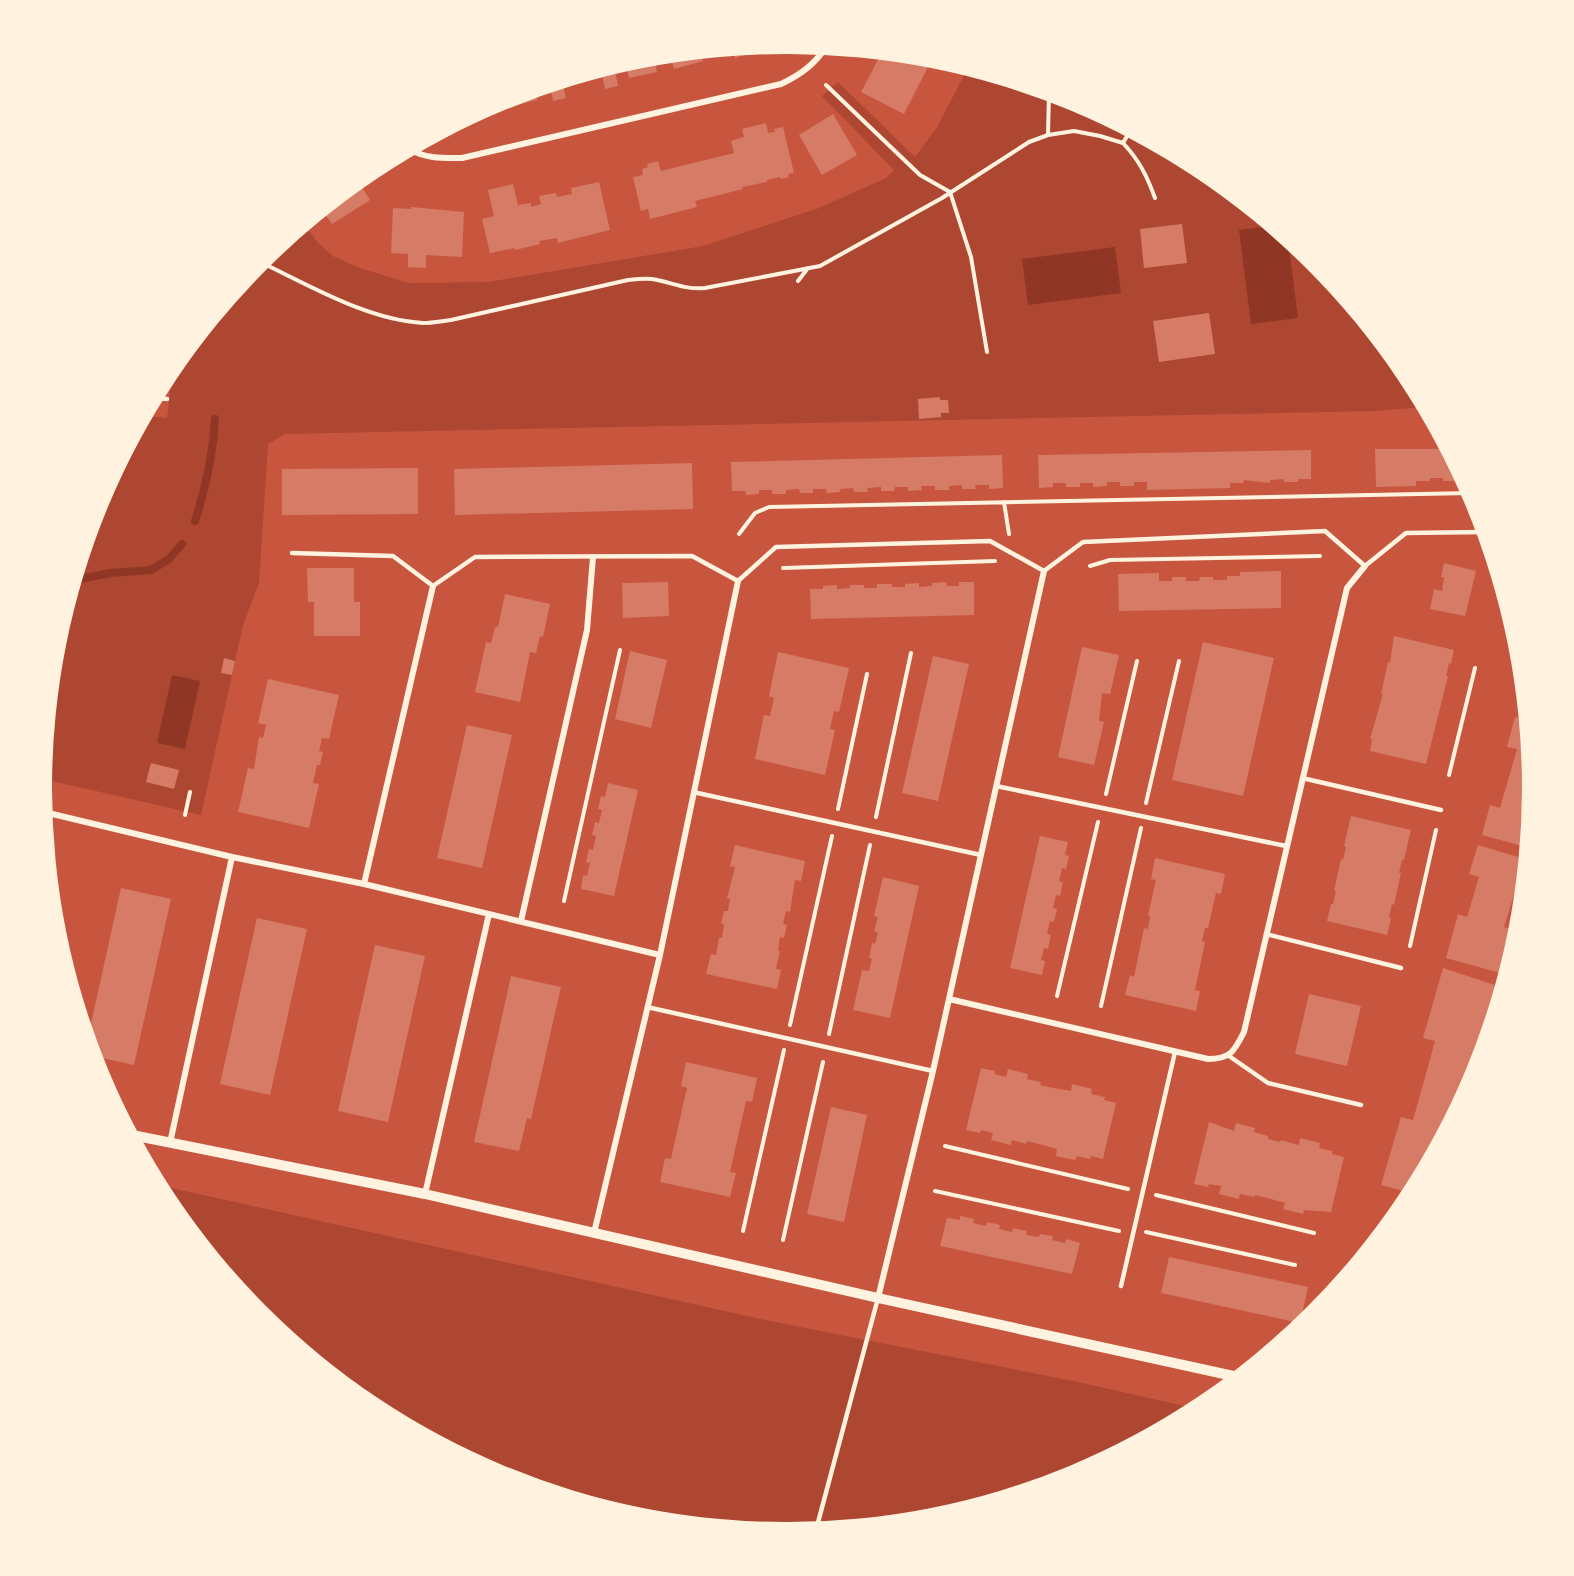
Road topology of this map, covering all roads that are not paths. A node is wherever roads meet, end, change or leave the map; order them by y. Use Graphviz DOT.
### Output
graph roads {
  1 [pos="821,55"];
  2 [pos="417,154"];
  3 [pos="1475,532"];
  4 [pos="292,553"];
  5 [pos="593,557"];
  6 [pos="1365,566"];
  7 [pos="1044,571"];
  8 [pos="738,581"];
  9 [pos="434,586"];
  10 [pos="1302,778"];
  11 [pos="996,786"];
  12 [pos="693,792"];
  13 [pos="1441,810"];
  14 [pos="53,814"];
  15 [pos="1286,846"];
  16 [pos="981,855"];
  17 [pos="232,857"];
  18 [pos="364,884"];
  19 [pos="489,914"];
  20 [pos="521,921"];
  21 [pos="1266,934"];
  22 [pos="660,955"];
  23 [pos="1401,969"];
  24 [pos="949,999"];
  25 [pos="647,1007"];
  26 [pos="1175,1052"];
  27 [pos="1228,1056"];
  28 [pos="933,1071"];
  29 [pos="1361,1106"];
  30 [pos="141,1137"];
  31 [pos="170,1143"];
  32 [pos="425,1194"];
  33 [pos="594,1234"];
  34 [pos="1120,1286"];
  35 [pos="878,1298"];
  36 [pos="1229,1375"];
  37 [pos="818,1521"];
  1 -- 2 [label="street"];
  3 -- 6 [label="lane"];
  4 -- 9 [label="lane"];
  5 -- 8 [label="lane"];
  5 -- 9 [label="lane"];
  5 -- 20 [label="street"];
  6 -- 7 [label="lane"];
  6 -- 10 [label="street"];
  7 -- 8 [label="lane"];
  7 -- 11 [label="street"];
  8 -- 12 [label="street"];
  9 -- 18 [label="street"];
  10 -- 13 [label="lane"];
  10 -- 15 [label="street"];
  11 -- 15 [label="lane"];
  11 -- 16 [label="street"];
  12 -- 16 [label="lane"];
  12 -- 22 [label="street"];
  14 -- 17 [label="street"];
  15 -- 21 [label="street"];
  16 -- 24 [label="street"];
  17 -- 18 [label="street"];
  17 -- 31 [label="street"];
  18 -- 19 [label="street"];
  19 -- 20 [label="street"];
  19 -- 32 [label="street"];
  20 -- 22 [label="street"];
  21 -- 23 [label="lane"];
  21 -- 27 [label="street"];
  22 -- 25 [label="street"];
  24 -- 26 [label="street"];
  24 -- 28 [label="street"];
  25 -- 28 [label="lane"];
  25 -- 33 [label="street"];
  26 -- 27 [label="street"];
  26 -- 34 [label="lane"];
  27 -- 29 [label="lane"];
  28 -- 35 [label="street"];
  30 -- 31 [label="street"];
  31 -- 32 [label="street"];
  32 -- 33 [label="street"];
  33 -- 35 [label="street"];
  35 -- 36 [label="street"];
  35 -- 37 [label="lane"];
}
